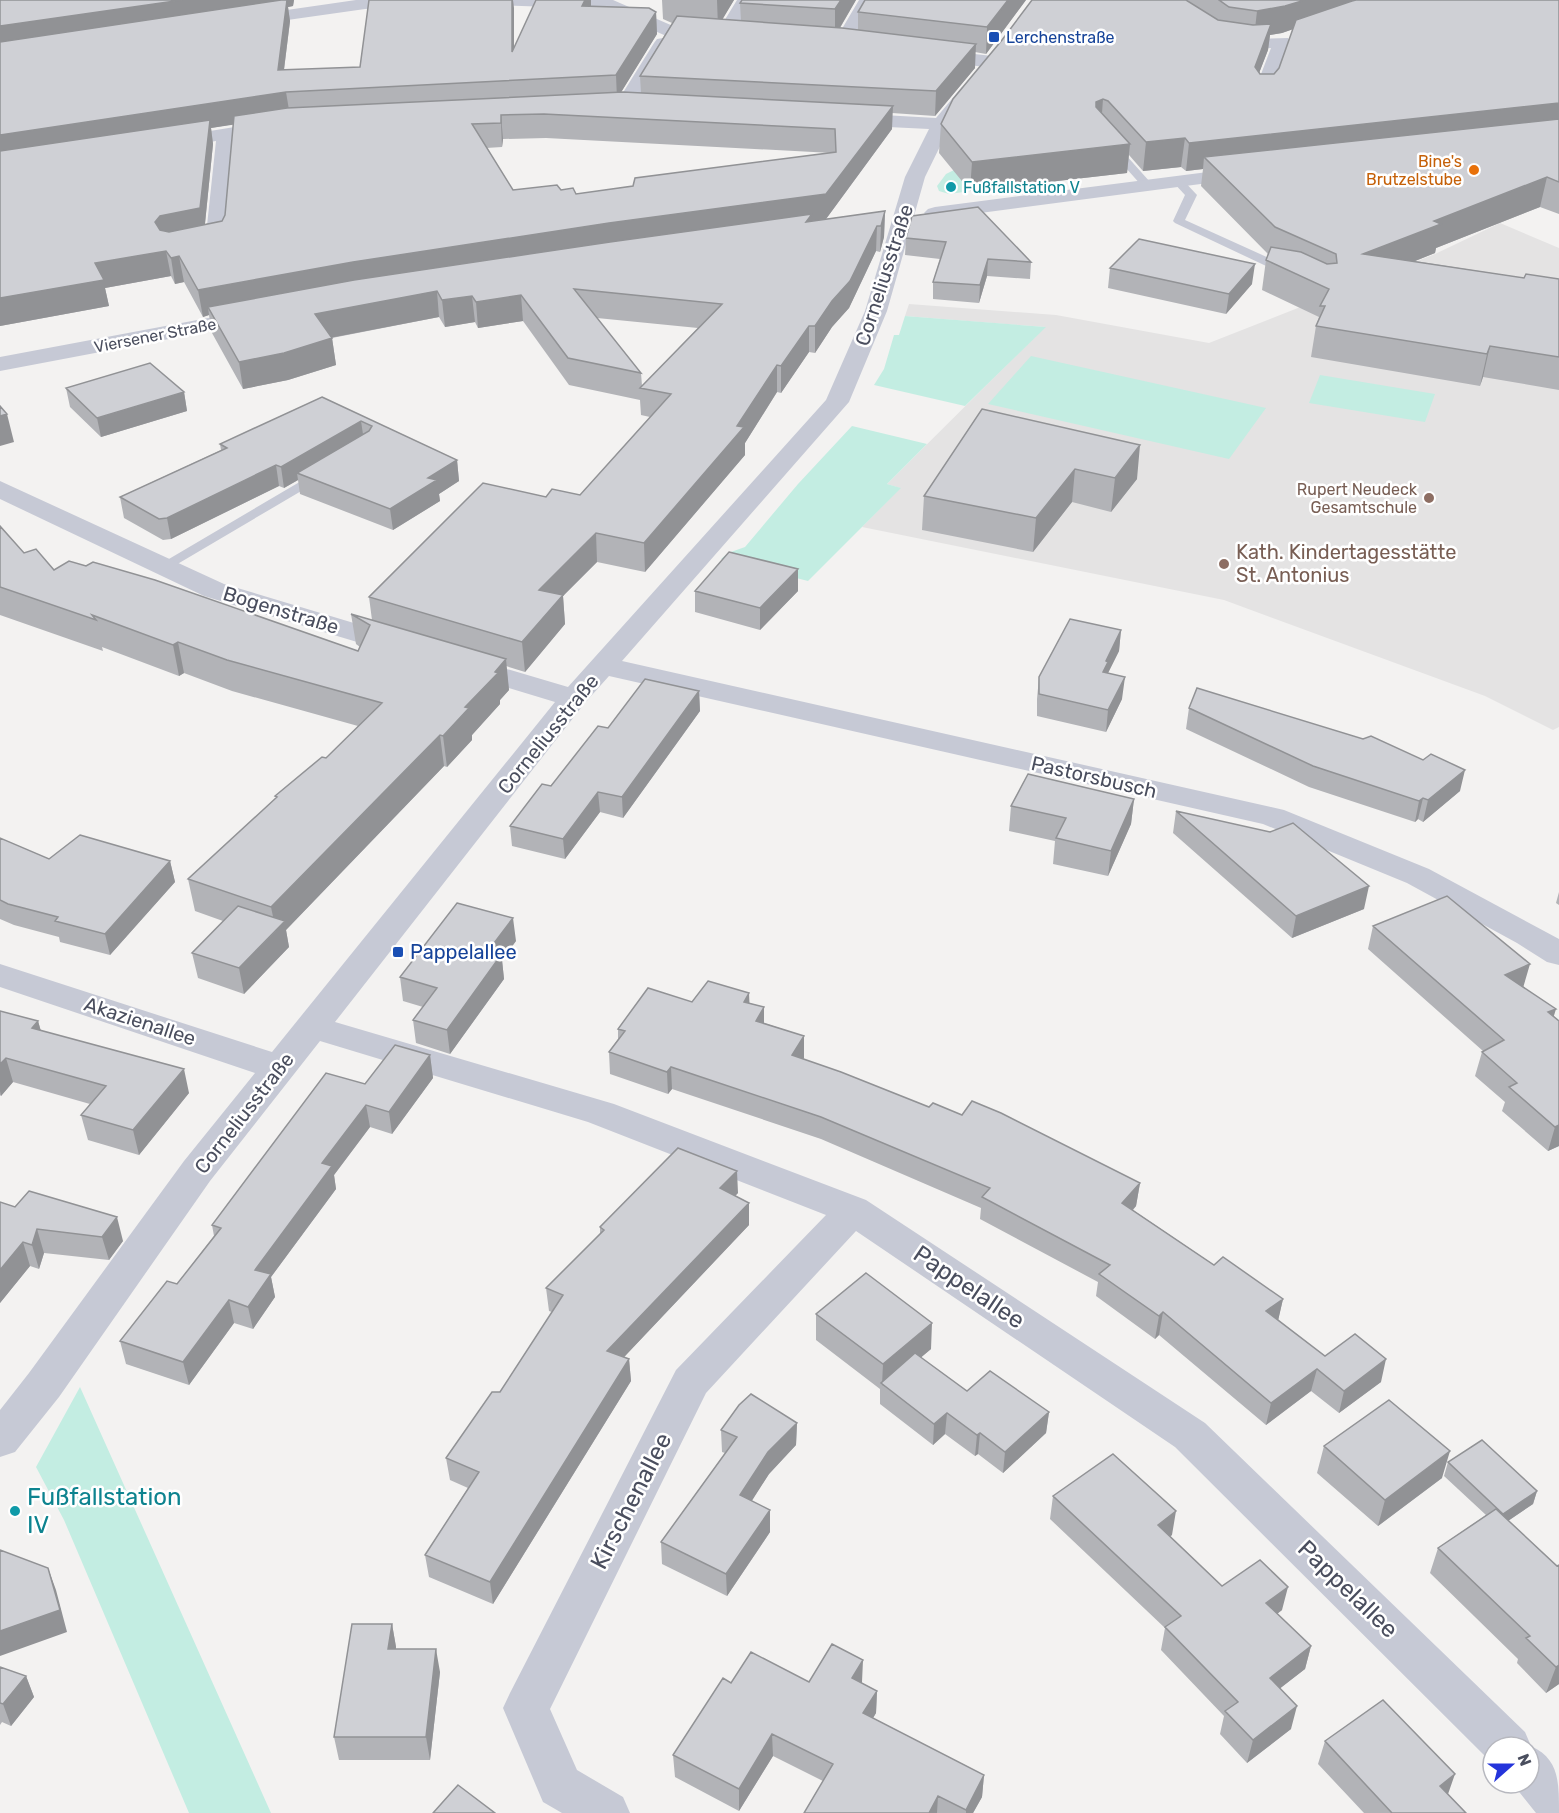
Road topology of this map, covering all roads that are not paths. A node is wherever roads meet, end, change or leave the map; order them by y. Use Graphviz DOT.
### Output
graph roads {
  1 [pos="428,0"];
  2 [pos="496,0"];
  3 [pos="746,0"];
  4 [pos="868,0"];
  5 [pos="611,2"];
  6 [pos="233,23"];
  7 [pos="670,31"];
  8 [pos="1212,34"];
  9 [pos="724,35"];
  10 [pos="1302,35"];
  11 [pos="748,37"];
  12 [pos="819,42"];
  13 [pos="1282,42"];
  14 [pos="842,44"];
  15 [pos="865,47"];
  16 [pos="912,52"];
  17 [pos="1263,95"];
  18 [pos="624,107"];
  19 [pos="601,108"];
  20 [pos="648,108"];
  21 [pos="824,118"];
  22 [pos="301,123"];
  23 [pos="941,124"];
  24 [pos="227,134"];
  25 [pos="1107,141"];
  26 [pos="147,146"];
  27 [pos="1261,171"];
  28 [pos="1178,181"];
  29 [pos="1146,184"];
  30 [pos="892,219"];
  31 [pos="173,248"];
  32 [pos="1294,275"];
  33 [pos="276,312"];
  34 [pos="0,364"];
  35 [pos="330,468"];
  36 [pos="0,489"];
  37 [pos="164,566"];
  38 [pos="604,666"];
  39 [pos="574,698"];
  40 [pos="1559,954"];
  41 [pos="0,975"];
  42 [pos="312,1027"];
  43 [pos="280,1068"];
  44 [pos="853,1210"];
  45 [pos="0,1440"];
  46 [pos="1496,1735"];
  47 [pos="1541,1782"];
  48 [pos="1559,1804"];
  49 [pos="606,1813"];
  1 -- 6 [label="street"];
  2 -- 5 [label="street"];
  3 -- 9 [label="street"];
  4 -- 14 [label="street"];
  5 -- 7 [label="street"];
  7 -- 9 [label="street"];
  7 -- 18 [label="street"];
  8 -- 13 [label="street"];
  9 -- 11 [label="street"];
  10 -- 13 [label="street"];
  12 -- 14 [label="street"];
  13 -- 17 [label="street"];
  14 -- 15 [label="street"];
  16 -- 23 [label="street, Corneliusstraße"];
  18 -- 19 [label="street"];
  18 -- 20 [label="street"];
  21 -- 23 [label="street"];
  22 -- 24 [label="street"];
  23 -- 30 [label="street, Corneliusstraße"];
  24 -- 26 [label="street"];
  24 -- 31 [label="street"];
  25 -- 29 [label="lane"];
  27 -- 28 [label="street"];
  28 -- 29 [label="street"];
  28 -- 32 [label="lane"];
  29 -- 30 [label="street"];
  30 -- 38 [label="street, Corneliusstraße"];
  33 -- 34 [label="street, Viersener Straße"];
  35 -- 37 [label="lane"];
  36 -- 37 [label="street, Bogenstraße"];
  37 -- 39 [label="street, Bogenstraße"];
  38 -- 39 [label="street, Corneliusstraße"];
  38 -- 40 [label="street, Pastorsbusch"];
  39 -- 42 [label="street, Corneliusstraße"];
  41 -- 43 [label="street, Akazienallee"];
  42 -- 43 [label="street, Corneliusstraße"];
  42 -- 44 [label="street, Pappelallee"];
  43 -- 45 [label="street, Corneliusstraße"];
  44 -- 46 [label="street, Pappelallee"];
  44 -- 49 [label="street, Kirschenallee"];
  47 -- 48 [label="street"];
}
